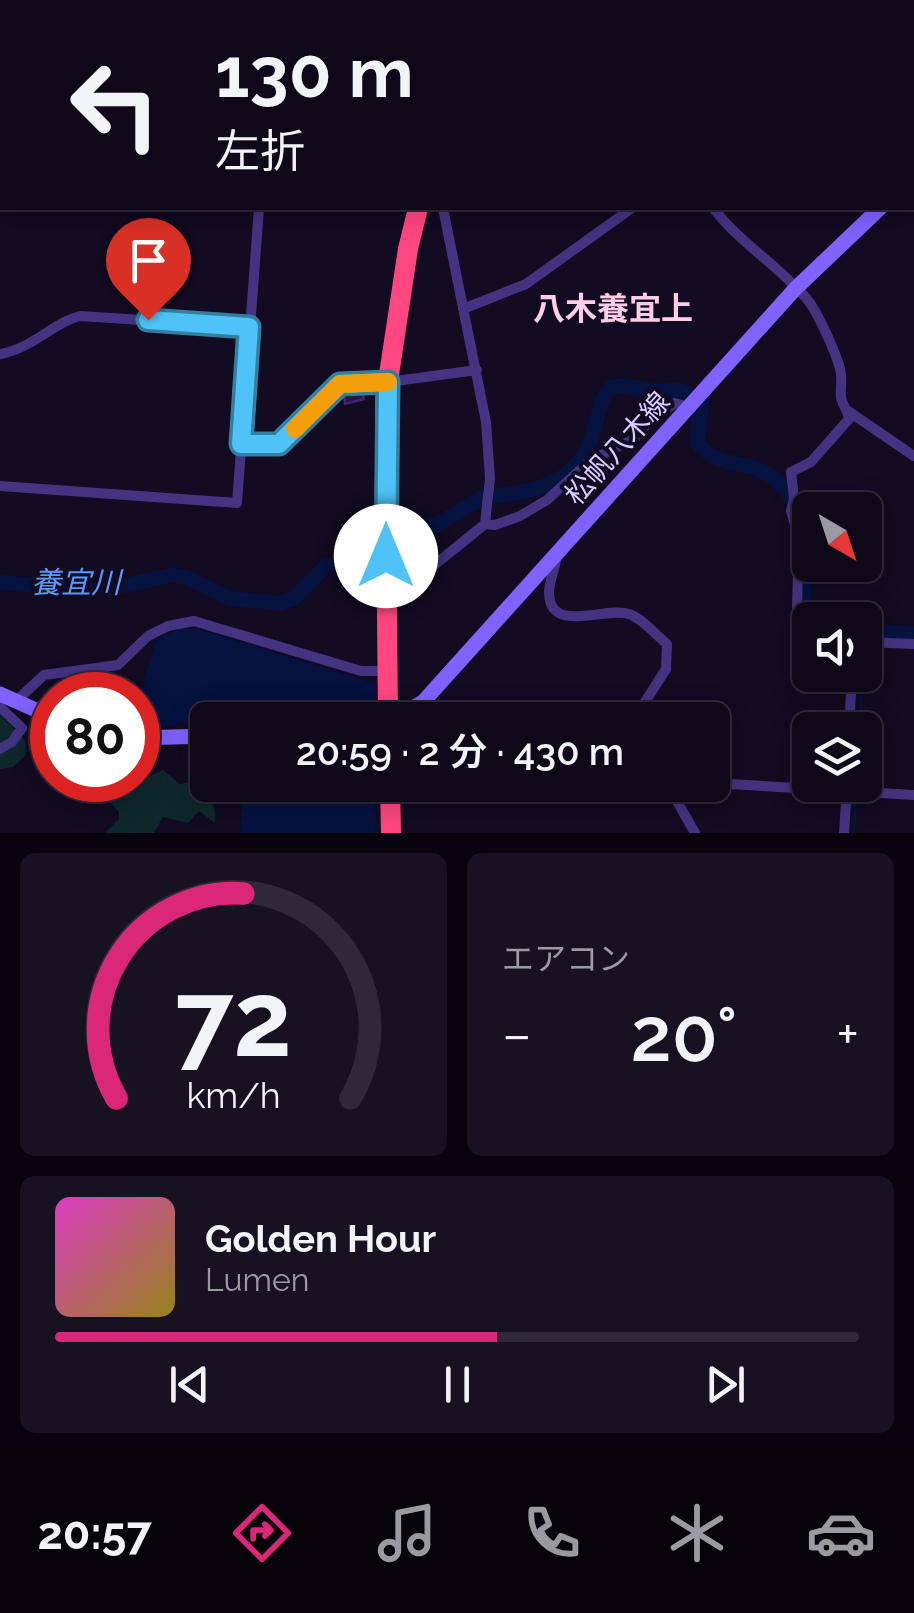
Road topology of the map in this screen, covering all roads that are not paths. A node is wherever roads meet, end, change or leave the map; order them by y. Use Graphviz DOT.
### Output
graph roads {
  1 [pos="259,210"];
  2 [pos="418,210"];
  3 [pos="443,210"];
  4 [pos="629,210"];
  5 [pos="716,210"];
  6 [pos="878,210"];
  7 [pos="795,289"];
  8 [pos="463,310"];
  9 [pos="249,327"];
  10 [pos="0,354"];
  11 [pos="477,370"];
  12 [pos="388,382"];
  13 [pos="688,407"];
  14 [pos="848,411"];
  15 [pos="241,444"];
  16 [pos="914,456"];
  17 [pos="0,486"];
  18 [pos="485,524"];
  19 [pos="557,553"];
  20 [pos="387,597"];
  21 [pos="797,602"];
  22 [pos="882,643"];
  23 [pos="914,644"];
  24 [pos="386,672"];
  25 [pos="5,701"];
  26 [pos="388,702"];
  27 [pos="423,702"];
  28 [pos="645,702"];
  29 [pos="30,710"];
  30 [pos="160,737"];
  31 [pos="190,737"];
  32 [pos="0,749"];
  33 [pos="730,785"];
  34 [pos="792,787"];
  35 [pos="882,792"];
  36 [pos="914,795"];
  37 [pos="390,802"];
  38 [pos="679,802"];
  39 [pos="850,802"];
  40 [pos="391,833"];
  41 [pos="695,833"];
  42 [pos="844,833"];
  1 -- 9 [label="street"];
  2 -- 12 [label="highway"];
  3 -- 8 [label="street"];
  4 -- 8 [label="street"];
  5 -- 7 [label="street"];
  6 -- 7 [label="main road, 松帆八木線"];
  7 -- 13 [label="main road, 松帆八木線"];
  7 -- 14 [label="street"];
  8 -- 11 [label="street"];
  9 -- 10 [label="street"];
  9 -- 15 [label="street"];
  11 -- 12 [label="street"];
  11 -- 18 [label="street"];
  12 -- 15 [label="street"];
  12 -- 20 [label="highway"];
  13 -- 18 [label="street"];
  13 -- 19 [label="main road, 松帆八木線"];
  14 -- 16 [label="street"];
  14 -- 21 [label="street"];
  15 -- 17 [label="street"];
  18 -- 20 [label="street"];
  19 -- 27 [label="main road, 松帆八木線"];
  19 -- 28 [label="street"];
  20 -- 24 [label="highway"];
  22 -- 23 [label="street"];
  24 -- 25 [label="street"];
  24 -- 26 [label="highway"];
  25 -- 29 [label="main road"];
  25 -- 32 [label="street"];
  30 -- 31 [label="main road"];
  33 -- 34 [label="street"];
  35 -- 36 [label="street"];
  37 -- 40 [label="highway"];
  38 -- 41 [label="street"];
  39 -- 42 [label="street"];
}
